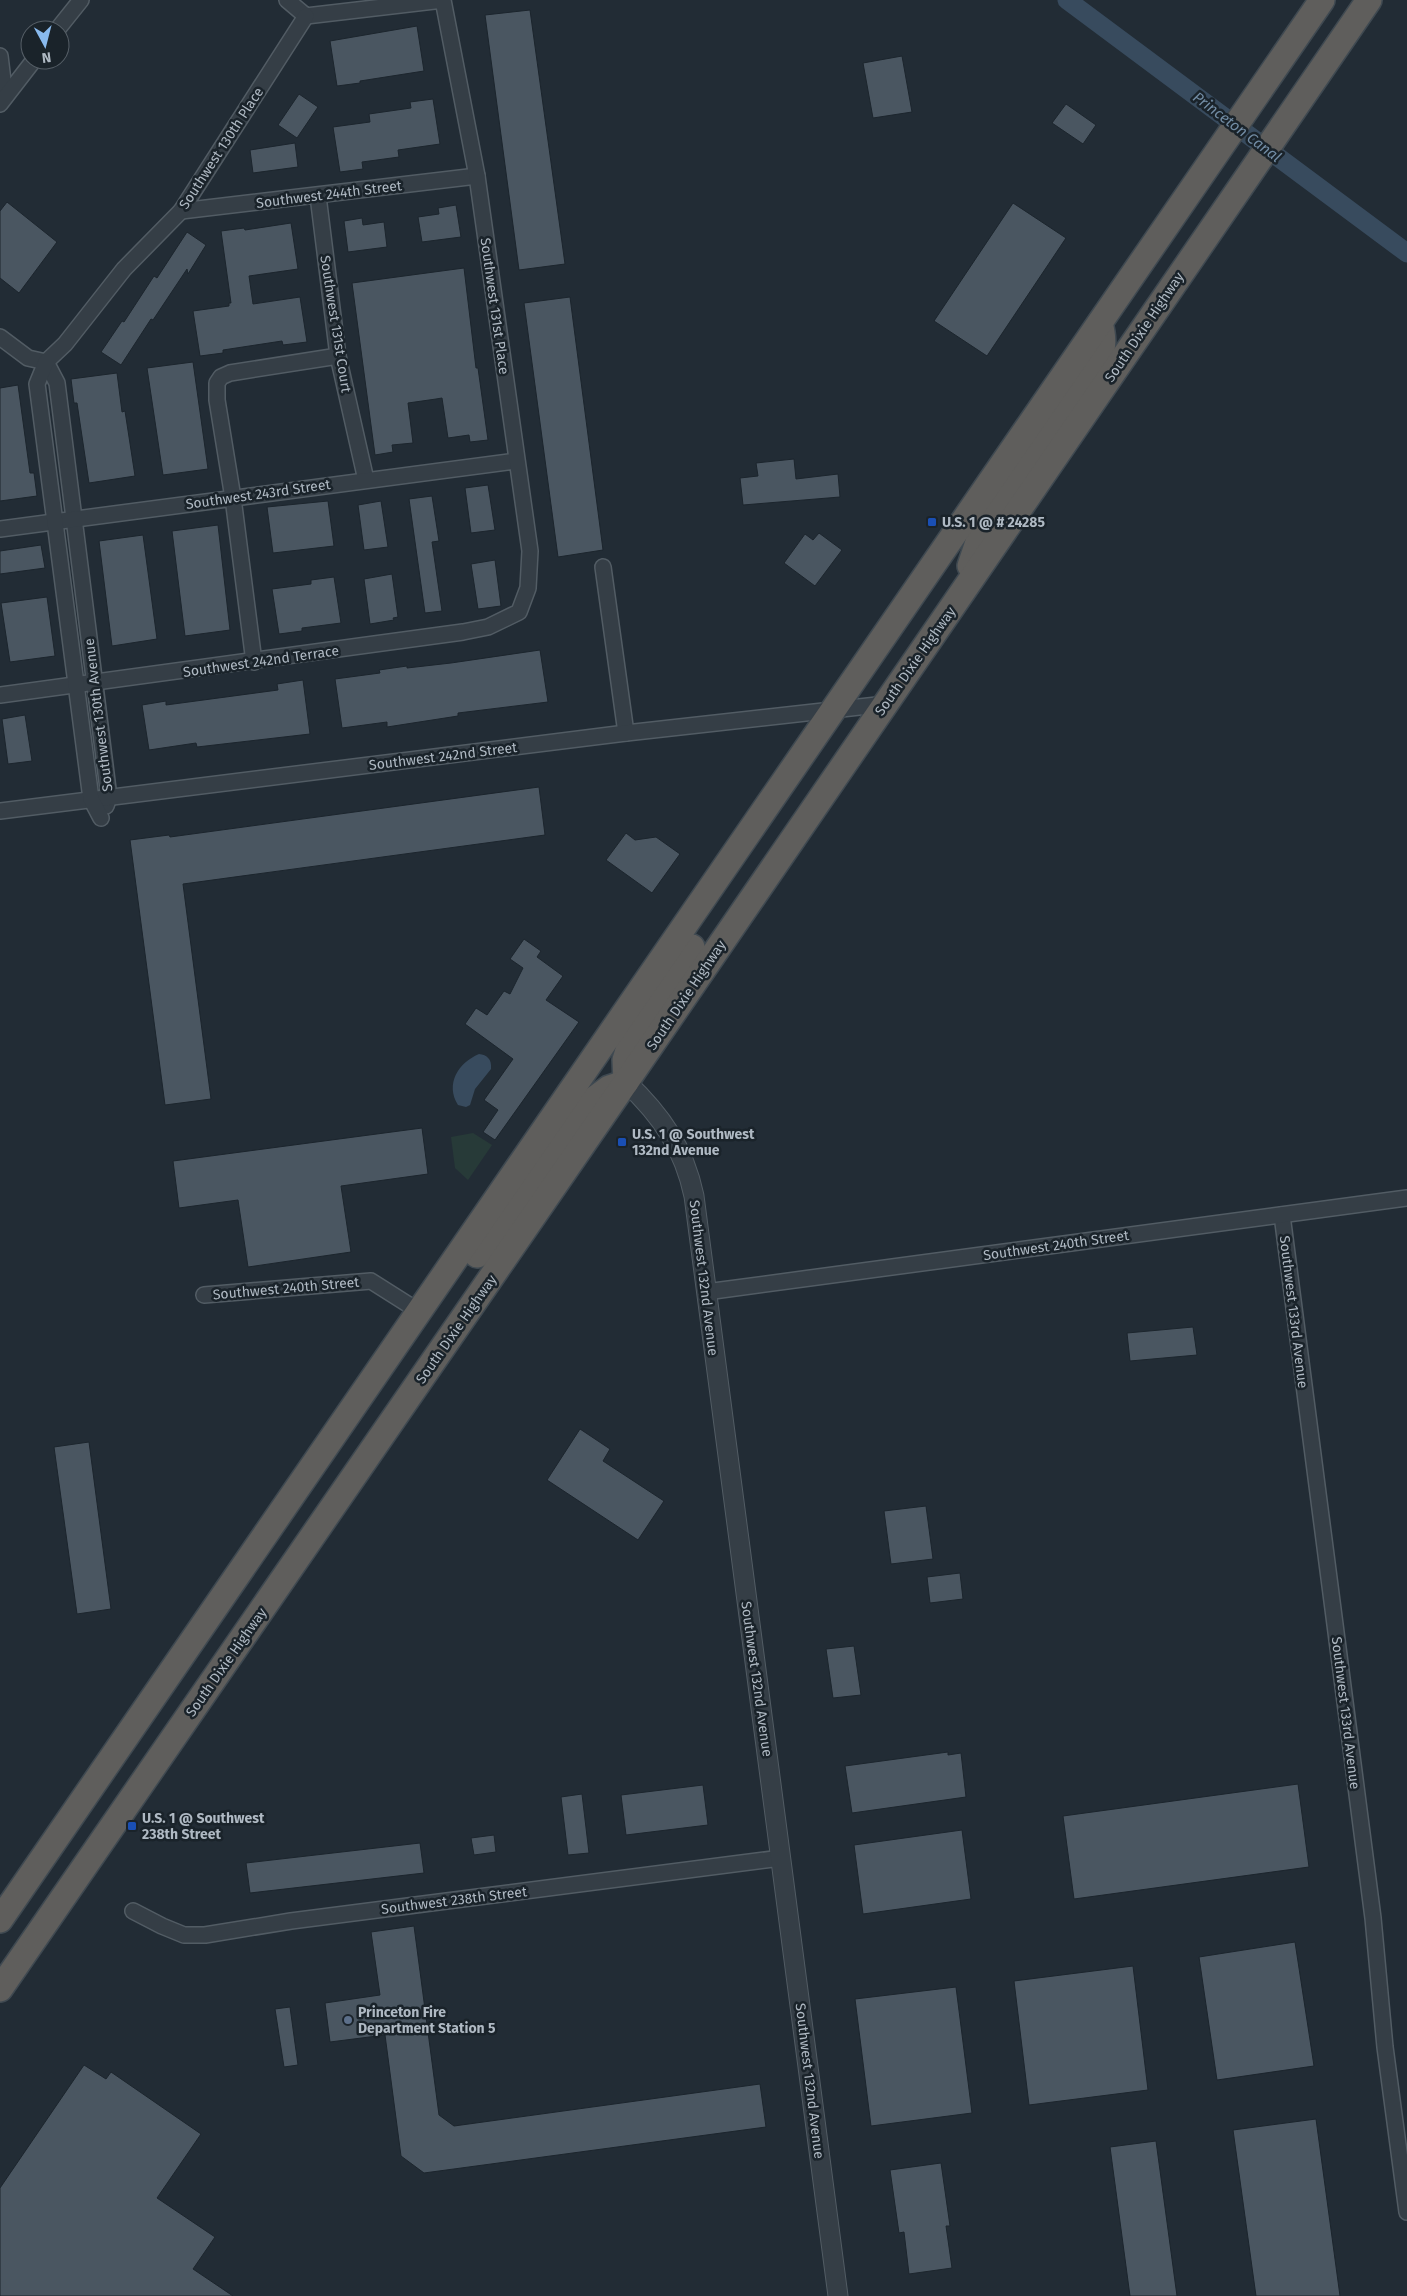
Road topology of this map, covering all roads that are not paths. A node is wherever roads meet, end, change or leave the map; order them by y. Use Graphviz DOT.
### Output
graph roads {
  1 [pos="80,0"];
  2 [pos="287,0"];
  3 [pos="443,0"];
  4 [pos="1322,0"];
  5 [pos="1370,0"];
  6 [pos="306,16"];
  7 [pos="65,20"];
  8 [pos="0,56"];
  9 [pos="26,70"];
  10 [pos="3,100"];
  11 [pos="477,176"];
  12 [pos="318,196"];
  13 [pos="181,211"];
  14 [pos="1100,323"];
  15 [pos="0,337"];
  16 [pos="338,356"];
  17 [pos="46,362"];
  18 [pos="516,462"];
  19 [pos="366,480"];
  20 [pos="233,498"];
  21 [pos="74,520"];
  22 [pos="55,522"];
  23 [pos="0,529"];
  24 [pos="603,567"];
  25 [pos="961,595"];
  26 [pos="519,612"];
  27 [pos="254,662"];
  28 [pos="94,682"];
  29 [pos="75,684"];
  30 [pos="0,695"];
  31 [pos="886,704"];
  32 [pos="835,709"];
  33 [pos="626,733"];
  34 [pos="109,797"];
  35 [pos="91,799"];
  36 [pos="0,811"];
  37 [pos="732,857"];
  38 [pos="626,1082"];
  39 [pos="1407,1198"];
  40 [pos="1282,1215"];
  41 [pos="706,1292"];
  42 [pos="204,1295"];
  43 [pos="420,1312"];
  44 [pos="781,1858"];
  45 [pos="132,1910"];
  46 [pos="0,1920"];
  47 [pos="0,1989"];
  48 [pos="1407,2212"];
  49 [pos="838,2296"];
  1 -- 7 [label="street"];
  2 -- 6 [label="street"];
  3 -- 6 [label="street"];
  3 -- 11 [label="street, Southwest 131st Place"];
  4 -- 14 [label="highway"];
  5 -- 25 [label="highway, South Dixie Highway"];
  6 -- 13 [label="street, Southwest 130th Place"];
  8 -- 10 [label="street"];
  9 -- 10 [label="street"];
  11 -- 12 [label="street, Southwest 244th Street"];
  11 -- 18 [label="street, Southwest 131st Place"];
  12 -- 13 [label="street, Southwest 244th Street"];
  12 -- 16 [label="street, Southwest 131st Court"];
  13 -- 17 [label="street, Southwest 130th Place"];
  14 -- 25 [label="highway"];
  14 -- 32 [label="highway"];
  15 -- 17 [label="street"];
  16 -- 19 [label="street, Southwest 131st Court"];
  16 -- 20 [label="street"];
  17 -- 21 [label="street, Southwest 130th Avenue"];
  17 -- 22 [label="street, Southwest 130th Avenue"];
  18 -- 19 [label="street, Southwest 243rd Street"];
  18 -- 26 [label="street, Southwest 131st Place"];
  19 -- 20 [label="street, Southwest 243rd Street"];
  20 -- 21 [label="street, Southwest 243rd Street"];
  20 -- 27 [label="street"];
  21 -- 22 [label="street, Southwest 243rd Street"];
  21 -- 28 [label="street, Southwest 130th Avenue"];
  22 -- 23 [label="street, Southwest 243rd Street"];
  22 -- 29 [label="street, Southwest 130th Avenue"];
  24 -- 33 [label="street"];
  25 -- 31 [label="highway, South Dixie Highway"];
  26 -- 27 [label="street, Southwest 242nd Terrace"];
  27 -- 28 [label="street, Southwest 242nd Terrace"];
  28 -- 29 [label="street, Southwest 242nd Terrace"];
  28 -- 34 [label="street, Southwest 130th Avenue"];
  29 -- 30 [label="street, Southwest 242nd Terrace"];
  29 -- 35 [label="street, Southwest 130th Avenue"];
  31 -- 32 [label="street, Southwest 242nd Street"];
  31 -- 38 [label="highway, South Dixie Highway"];
  32 -- 33 [label="street, Southwest 242nd Street"];
  32 -- 37 [label="highway"];
  33 -- 34 [label="street, Southwest 242nd Street"];
  34 -- 35 [label="street, Southwest 242nd Street"];
  35 -- 36 [label="street, Southwest 242nd Street"];
  37 -- 38 [label="highway"];
  37 -- 43 [label="highway"];
  38 -- 41 [label="street, Southwest 132nd Avenue"];
  38 -- 43 [label="highway"];
  38 -- 47 [label="highway, South Dixie Highway"];
  39 -- 40 [label="street, Southwest 240th Street"];
  40 -- 41 [label="street, Southwest 240th Street"];
  40 -- 48 [label="street, Southwest 133rd Avenue"];
  41 -- 44 [label="street, Southwest 132nd Avenue"];
  42 -- 43 [label="street, Southwest 240th Street"];
  43 -- 46 [label="highway"];
  44 -- 45 [label="street, Southwest 238th Street"];
  44 -- 49 [label="street, Southwest 132nd Avenue"];
}
